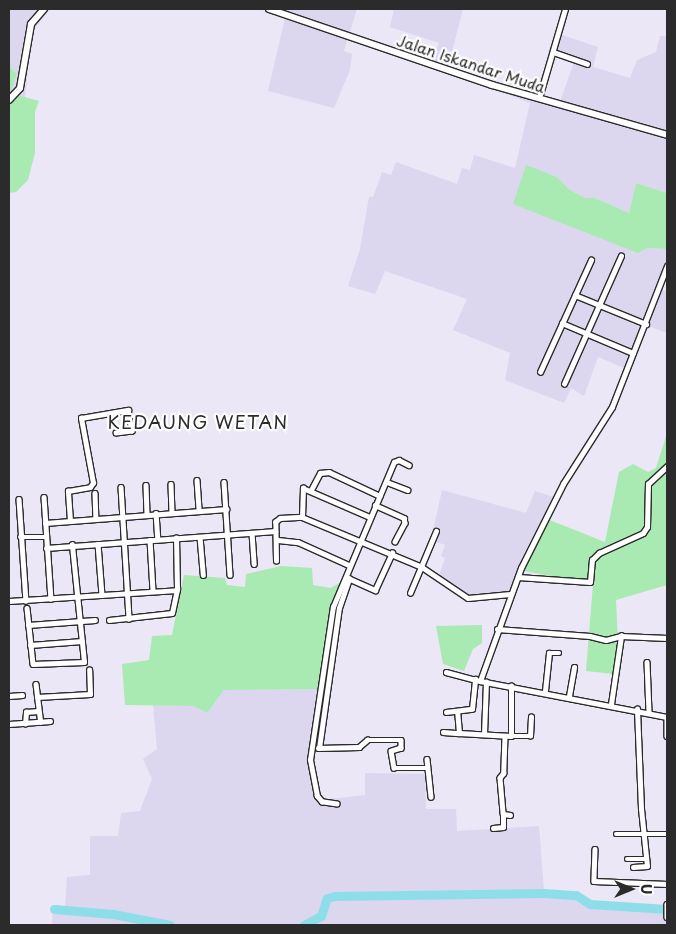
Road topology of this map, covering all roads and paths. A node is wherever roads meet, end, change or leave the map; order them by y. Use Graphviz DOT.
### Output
graph roads {
  1 [pos="44,9"];
  2 [pos="269,9"];
  3 [pos="565,9"];
  4 [pos="553,52"];
  5 [pos="587,64"];
  6 [pos="539,98"];
  7 [pos="9,100"];
  8 [pos="667,134"];
  9 [pos="621,256"];
  10 [pos="591,260"];
  11 [pos="667,266"];
  12 [pos="660,288"];
  13 [pos="667,290"];
  14 [pos="575,295"];
  15 [pos="601,306"];
  16 [pos="562,322"];
  17 [pos="646,324"];
  18 [pos="589,334"];
  19 [pos="633,353"];
  20 [pos="540,372"];
  21 [pos="564,384"];
  22 [pos="116,433"];
  23 [pos="409,465"];
  24 [pos="667,466"];
  25 [pos="197,480"];
  26 [pos="224,482"];
  27 [pos="387,482"];
  28 [pos="171,484"];
  29 [pos="146,485"];
  30 [pos="121,488"];
  31 [pos="311,490"];
  32 [pos="408,490"];
  33 [pos="95,493"];
  34 [pos="380,496"];
  35 [pos="44,497"];
  36 [pos="19,500"];
  37 [pos="375,505"];
  38 [pos="226,509"];
  39 [pos="199,511"];
  40 [pos="172,512"];
  41 [pos="147,514"];
  42 [pos="156,514"];
  43 [pos="122,517"];
  44 [pos="302,517"];
  45 [pos="370,517"];
  46 [pos="96,519"];
  47 [pos="70,521"];
  48 [pos="45,522"];
  49 [pos="436,531"];
  50 [pos="275,532"];
  51 [pos="252,533"];
  52 [pos="226,535"];
  53 [pos="20,537"];
  54 [pos="45,537"];
  55 [pos="200,537"];
  56 [pos="176,538"];
  57 [pos="158,539"];
  58 [pos="150,540"];
  59 [pos="278,540"];
  60 [pos="360,540"];
  61 [pos="124,542"];
  62 [pos="395,542"];
  63 [pos="98,544"];
  64 [pos="72,546"];
  65 [pos="46,548"];
  66 [pos="392,553"];
  67 [pos="276,561"];
  68 [pos="254,564"];
  69 [pos="349,565"];
  70 [pos="422,567"];
  71 [pos="203,575"];
  72 [pos="230,575"];
  73 [pos="518,577"];
  74 [pos="347,578"];
  75 [pos="177,590"];
  76 [pos="153,592"];
  77 [pos="128,593"];
  78 [pos="410,593"];
  79 [pos="510,594"];
  80 [pos="102,595"];
  81 [pos="76,597"];
  82 [pos="51,599"];
  83 [pos="9,601"];
  84 [pos="26,601"];
  85 [pos="27,608"];
  86 [pos="129,619"];
  87 [pos="95,620"];
  88 [pos="110,620"];
  89 [pos="78,621"];
  90 [pos="28,625"];
  91 [pos="497,629"];
  92 [pos="621,636"];
  93 [pos="667,638"];
  94 [pos="82,641"];
  95 [pos="30,645"];
  96 [pos="559,652"];
  97 [pos="647,662"];
  98 [pos="574,667"];
  99 [pos="89,670"];
  100 [pos="446,672"];
  101 [pos="480,681"];
  102 [pos="36,684"];
  103 [pos="511,686"];
  104 [pos="545,691"];
  105 [pos="22,695"];
  106 [pos="9,696"];
  107 [pos="569,696"];
  108 [pos="37,697"];
  109 [pos="611,704"];
  110 [pos="638,709"];
  111 [pos="38,711"];
  112 [pos="446,712"];
  113 [pos="457,712"];
  114 [pos="649,712"];
  115 [pos="531,717"];
  116 [pos="667,717"];
  117 [pos="50,721"];
  118 [pos="40,722"];
  119 [pos="9,724"];
  120 [pos="25,724"];
  121 [pos="443,732"];
  122 [pos="459,733"];
  123 [pos="484,734"];
  124 [pos="505,736"];
  125 [pos="511,736"];
  126 [pos="667,736"];
  127 [pos="319,748"];
  128 [pos="311,749"];
  129 [pos="427,759"];
  130 [pos="426,768"];
  131 [pos="431,797"];
  132 [pos="338,804"];
  133 [pos="503,814"];
  134 [pos="510,815"];
  135 [pos="493,828"];
  136 [pos="616,834"];
  137 [pos="642,834"];
  138 [pos="667,834"];
  139 [pos="594,849"];
  140 [pos="646,858"];
  141 [pos="627,859"];
  142 [pos="633,867"];
  143 [pos="667,884"];
  1 -- 7 [label="street"];
  2 -- 6 [label="street, Jalan Iskandar Muda"];
  3 -- 4 [label="street"];
  4 -- 5 [label="street"];
  4 -- 6 [label="street"];
  6 -- 8 [label="street, Jalan Iskandar Muda"];
  9 -- 15 [label="street"];
  10 -- 14 [label="street"];
  11 -- 12 [label="street"];
  12 -- 13 [label="street"];
  12 -- 17 [label="street"];
  14 -- 15 [label="street"];
  14 -- 16 [label="street"];
  15 -- 17 [label="street"];
  15 -- 18 [label="street"];
  16 -- 18 [label="street"];
  16 -- 20 [label="street"];
  17 -- 19 [label="street"];
  18 -- 19 [label="street"];
  18 -- 21 [label="street"];
  19 -- 73 [label="street"];
  22 -- 47 [label="street"];
  23 -- 27 [label="street"];
  24 -- 73 [label="street"];
  25 -- 39 [label="street"];
  26 -- 38 [label="street"];
  27 -- 32 [label="street"];
  27 -- 34 [label="street"];
  28 -- 40 [label="street"];
  29 -- 41 [label="street"];
  30 -- 43 [label="street"];
  31 -- 34 [label="street"];
  31 -- 44 [label="street"];
  31 -- 45 [label="street"];
  33 -- 46 [label="street"];
  34 -- 37 [label="street"];
  35 -- 48 [label="street"];
  36 -- 53 [label="street"];
  37 -- 45 [label="street"];
  37 -- 62 [label="street"];
  38 -- 39 [label="street"];
  38 -- 52 [label="street"];
  39 -- 40 [label="street"];
  40 -- 42 [label="street"];
  41 -- 42 [label="street"];
  41 -- 43 [label="street"];
  42 -- 57 [label="street"];
  43 -- 46 [label="street"];
  43 -- 61 [label="street"];
  44 -- 50 [label="street"];
  44 -- 60 [label="street"];
  45 -- 60 [label="street"];
  46 -- 47 [label="street"];
  47 -- 48 [label="street"];
  48 -- 54 [label="street"];
  49 -- 70 [label="street"];
  50 -- 51 [label="street"];
  50 -- 59 [label="street"];
  51 -- 52 [label="street"];
  51 -- 68 [label="street"];
  52 -- 55 [label="street"];
  52 -- 72 [label="street"];
  53 -- 54 [label="street"];
  53 -- 84 [label="street"];
  54 -- 65 [label="street"];
  55 -- 56 [label="street"];
  55 -- 71 [label="street"];
  56 -- 57 [label="street"];
  56 -- 75 [label="street"];
  57 -- 58 [label="street"];
  58 -- 61 [label="street"];
  58 -- 76 [label="street"];
  59 -- 67 [label="street"];
  59 -- 69 [label="street"];
  60 -- 66 [label="street"];
  60 -- 69 [label="street"];
  61 -- 63 [label="street"];
  61 -- 77 [label="street"];
  63 -- 64 [label="street"];
  63 -- 80 [label="street"];
  64 -- 65 [label="street"];
  64 -- 81 [label="street"];
  65 -- 82 [label="street"];
  66 -- 70 [label="street"];
  66 -- 74 [label="street"];
  69 -- 74 [label="street"];
  70 -- 78 [label="street"];
  70 -- 79 [label="street"];
  73 -- 79 [label="street"];
  74 -- 127 [label="street"];
  74 -- 128 [label="street"];
  75 -- 76 [label="street"];
  75 -- 86 [label="street"];
  76 -- 77 [label="street"];
  77 -- 80 [label="street"];
  77 -- 86 [label="street"];
  79 -- 91 [label="street"];
  80 -- 81 [label="street"];
  81 -- 82 [label="street"];
  81 -- 89 [label="street"];
  82 -- 84 [label="street"];
  83 -- 84 [label="street"];
  85 -- 90 [label="street"];
  86 -- 88 [label="street"];
  87 -- 89 [label="street"];
  89 -- 90 [label="street"];
  89 -- 94 [label="street"];
  90 -- 95 [label="street"];
  91 -- 92 [label="street"];
  91 -- 101 [label="street"];
  92 -- 93 [label="street"];
  92 -- 109 [label="street"];
  94 -- 95 [label="street"];
  94 -- 95 [label="street"];
  96 -- 104 [label="street"];
  97 -- 114 [label="street"];
  98 -- 107 [label="street"];
  99 -- 108 [label="street"];
  100 -- 101 [label="street"];
  101 -- 103 [label="street"];
  101 -- 113 [label="street"];
  101 -- 123 [label="street"];
  102 -- 108 [label="street"];
  103 -- 104 [label="street"];
  103 -- 125 [label="street"];
  104 -- 107 [label="street"];
  105 -- 106 [label="street"];
  107 -- 109 [label="street"];
  108 -- 111 [label="street"];
  109 -- 110 [label="street"];
  110 -- 114 [label="street"];
  110 -- 137 [label="street"];
  111 -- 118 [label="street"];
  111 -- 120 [label="street"];
  112 -- 113 [label="street"];
  113 -- 122 [label="street"];
  114 -- 116 [label="street"];
  115 -- 125 [label="street"];
  116 -- 126 [label="street"];
  117 -- 118 [label="street"];
  118 -- 120 [label="street"];
  119 -- 120 [label="street"];
  121 -- 122 [label="street"];
  122 -- 123 [label="street"];
  123 -- 124 [label="street"];
  124 -- 125 [label="street"];
  124 -- 133 [label="street"];
  127 -- 128 [label="street"];
  127 -- 130 [label="street"];
  128 -- 132 [label="street"];
  129 -- 130 [label="street"];
  130 -- 131 [label="street"];
  133 -- 134 [label="street"];
  133 -- 135 [label="street"];
  136 -- 137 [label="street"];
  137 -- 138 [label="street"];
  137 -- 140 [label="street"];
  139 -- 143 [label="street"];
  140 -- 141 [label="street"];
  140 -- 142 [label="street"];
}
